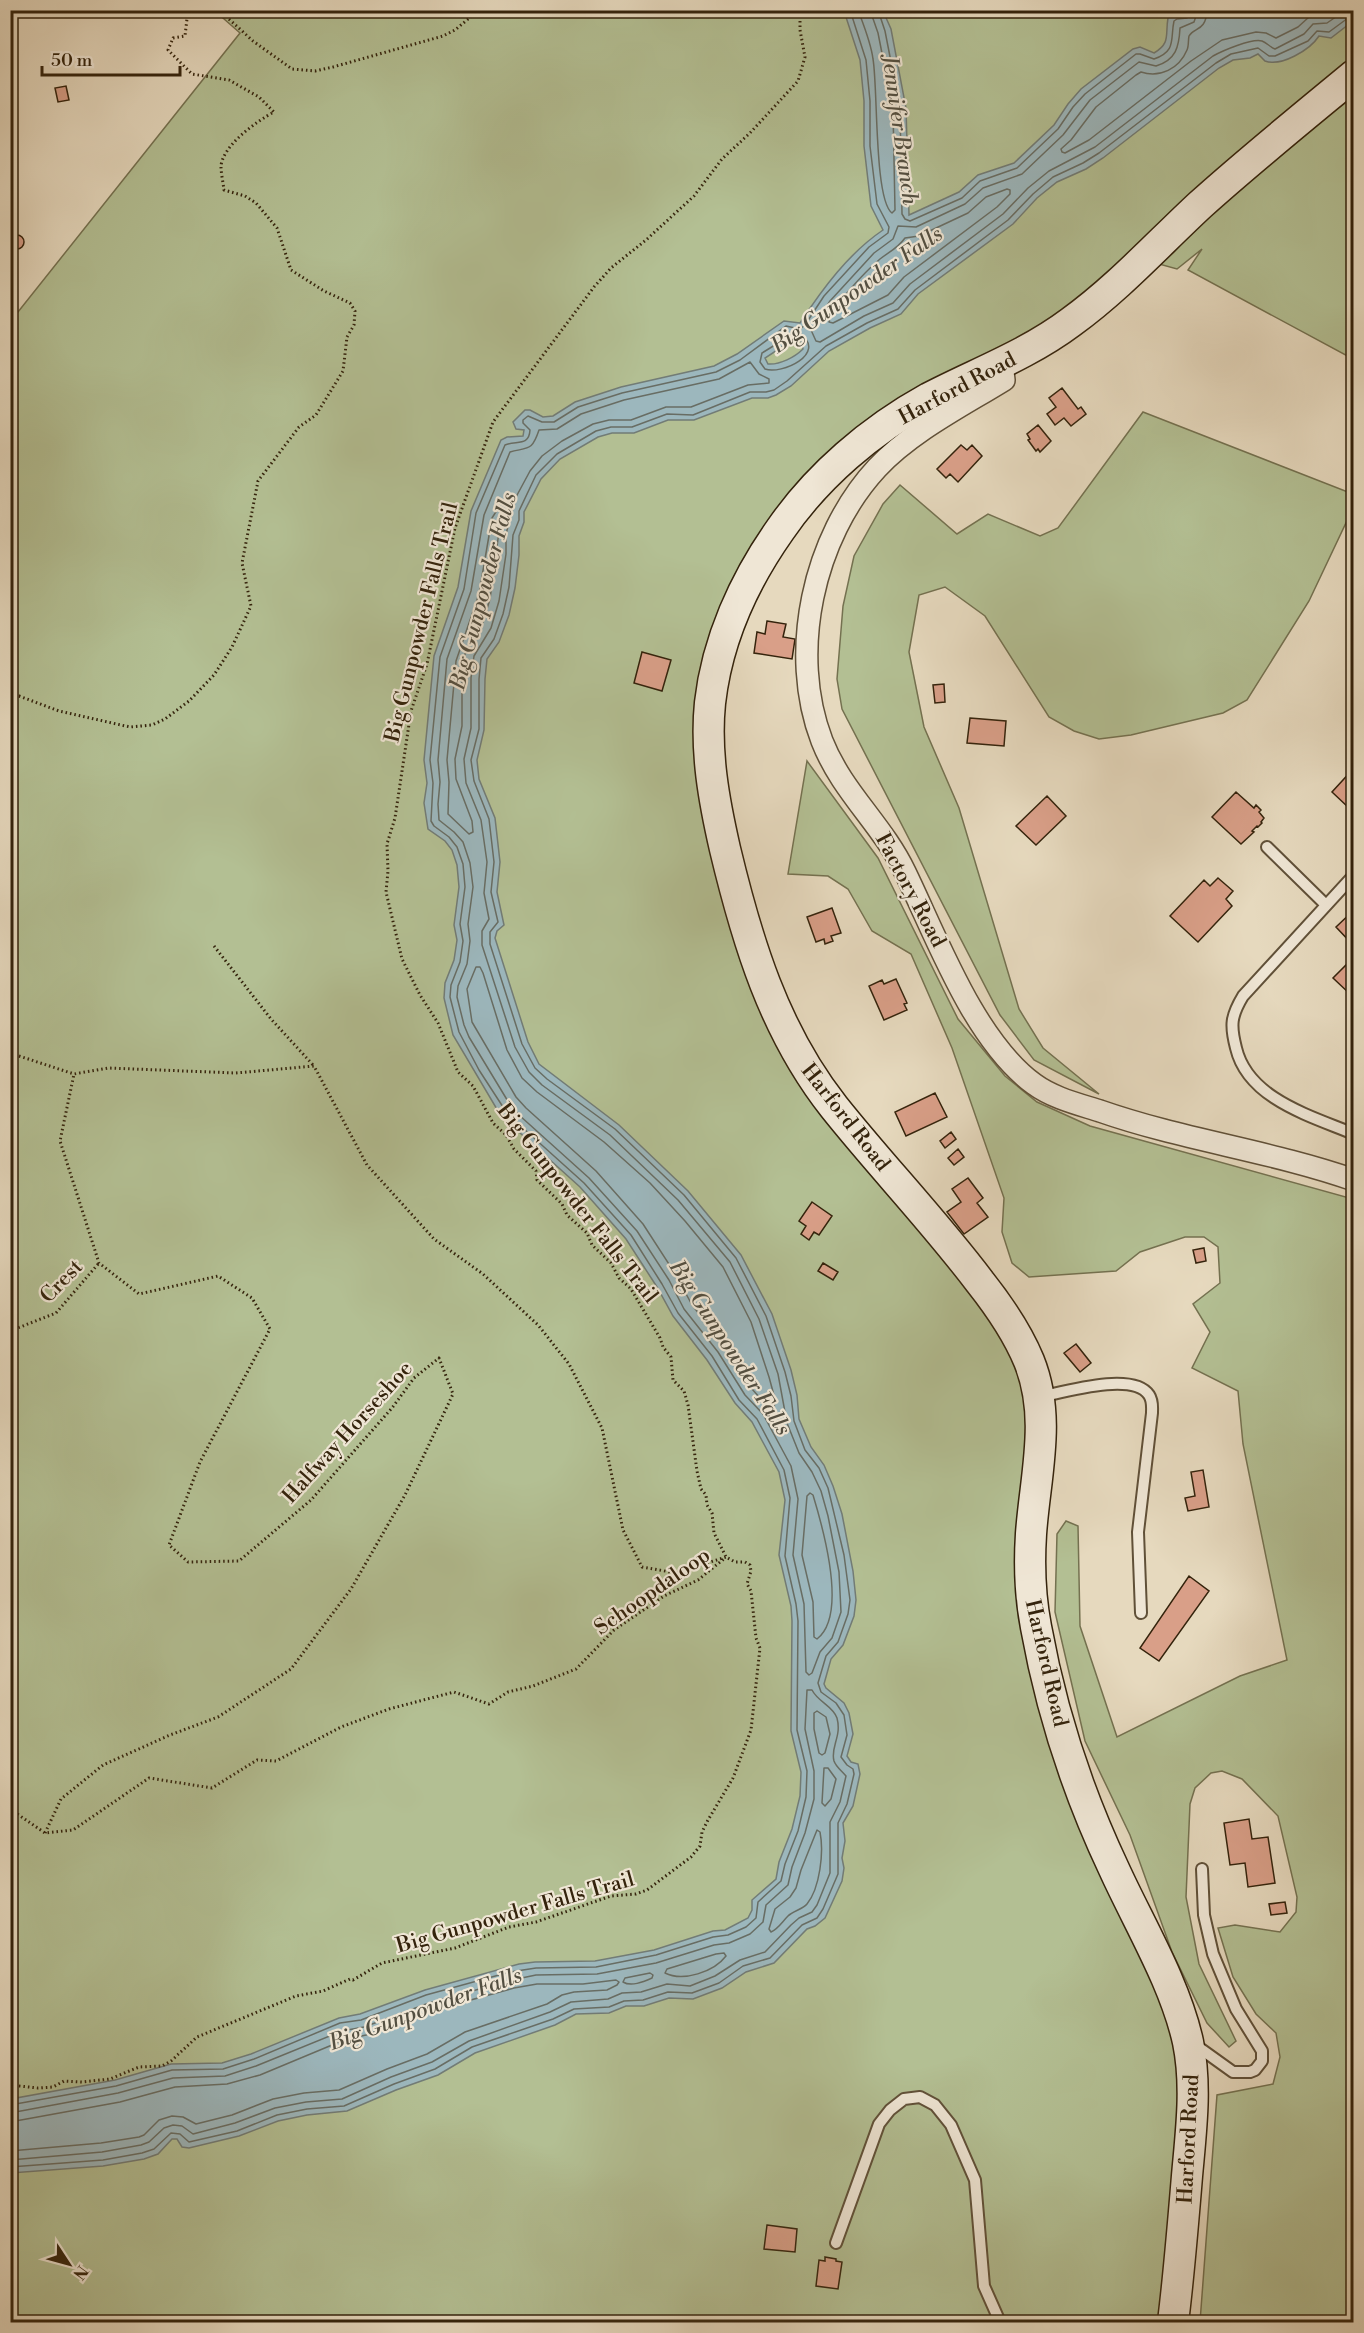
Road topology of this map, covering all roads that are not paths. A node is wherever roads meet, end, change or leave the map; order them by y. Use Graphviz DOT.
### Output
graph roads {
  1 [pos="1353,75"];
  2 [pos="1002,364"];
  3 [pos="1267,848"];
  4 [pos="1353,875"];
  5 [pos="1325,904"];
  6 [pos="1353,1134"];
  7 [pos="1353,1180"];
  8 [pos="1040,1397"];
  9 [pos="1141,1613"];
  10 [pos="1202,1869"];
  11 [pos="1187,2039"];
  12 [pos="836,2243"];
  13 [pos="1000,2322"];
  14 [pos="1173,2322"];
  1 -- 2 [label="main road, Harford Road"];
  2 -- 7 [label="street, Factory Road"];
  2 -- 8 [label="main road, Harford Road"];
  3 -- 5 [label="lane"];
  4 -- 5 [label="lane"];
  5 -- 6 [label="lane"];
  8 -- 9 [label="lane"];
  8 -- 11 [label="main road, Harford Road"];
  10 -- 11 [label="lane"];
  11 -- 14 [label="main road, Harford Road"];
  12 -- 13 [label="lane"];
}
